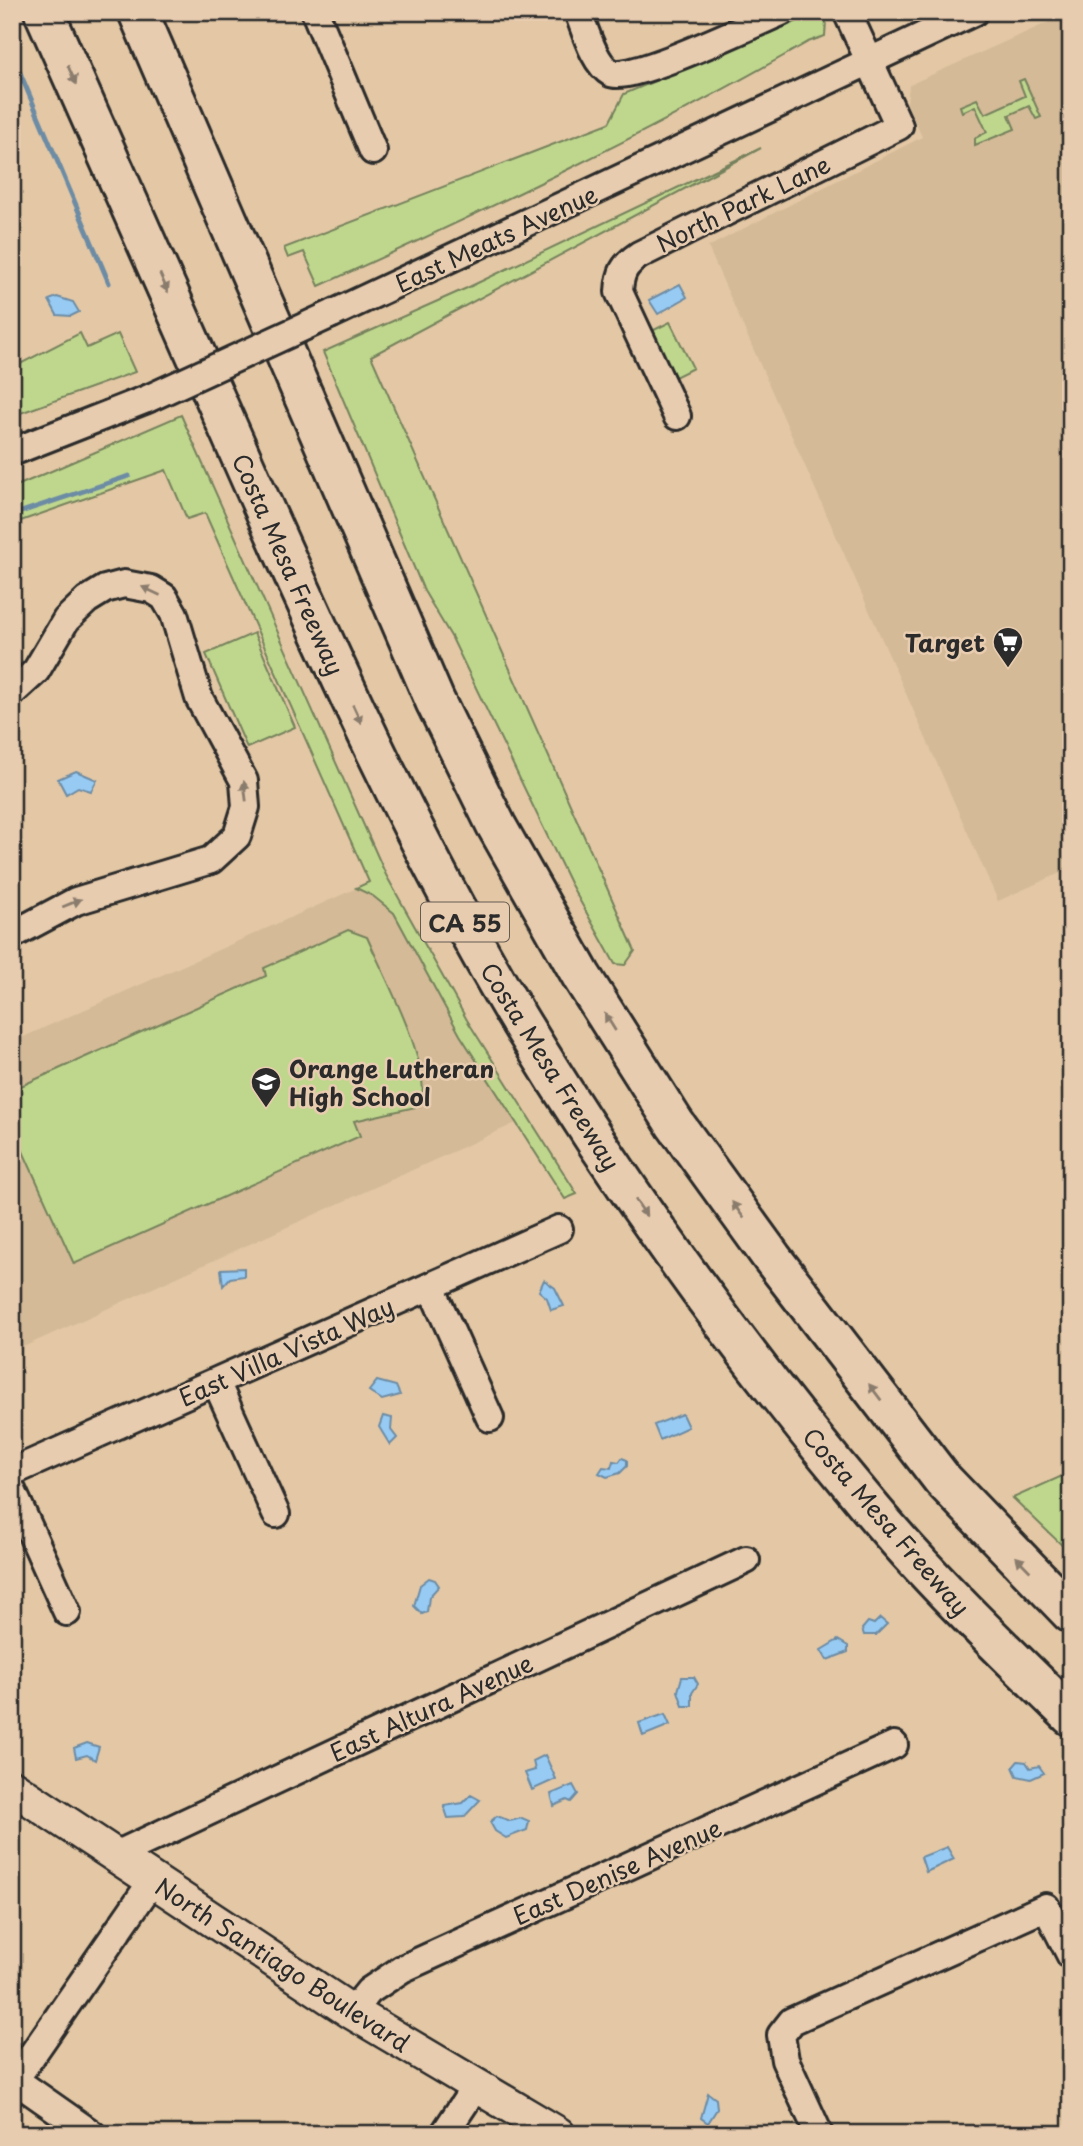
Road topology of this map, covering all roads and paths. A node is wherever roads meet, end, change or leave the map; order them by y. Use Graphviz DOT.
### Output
graph roads {
  1 [pos="44,12"];
  2 [pos="138,12"];
  3 [pos="314,12"];
  4 [pos="578,12"];
  5 [pos="781,12"];
  6 [pos="848,12"];
  7 [pos="974,12"];
  8 [pos="870,60"];
  9 [pos="373,151"];
  10 [pos="677,416"];
  11 [pos="12,452"];
  12 [pos="12,693"];
  13 [pos="12,935"];
  14 [pos="559,1229"];
  15 [pos="431,1287"];
  16 [pos="216,1382"];
  17 [pos="490,1418"];
  18 [pos="12,1472"];
  19 [pos="12,1490"];
  20 [pos="276,1514"];
  21 [pos="746,1560"];
  22 [pos="67,1612"];
  23 [pos="1071,1613"];
  24 [pos="1071,1716"];
  25 [pos="894,1745"];
  26 [pos="12,1787"];
  27 [pos="116,1855"];
  28 [pos="153,1880"];
  29 [pos="1071,1956"];
  30 [pos="352,2012"];
  31 [pos="13,2082"];
  32 [pos="476,2086"];
  33 [pos="92,2134"];
  34 [pos="444,2134"];
  35 [pos="558,2134"];
  36 [pos="819,2134"];
  1 -- 24 [label="highway, Costa Mesa Freeway / CA 55, one-way"];
  23 -- 2 [label="highway, CA 55, one-way"];
  3 -- 9 [label="street"];
  4 -- 5 [label="street"];
  6 -- 8 [label="street, North Park Lane"];
  7 -- 8 [label="street, East Meats Avenue"];
  8 -- 10 [label="street, North Park Lane"];
  8 -- 11 [label="street, East Meats Avenue, bridge"];
  13 -- 12 [label="street, one-way"];
  14 -- 15 [label="street, East Villa Vista Way"];
  15 -- 16 [label="street, East Villa Vista Way"];
  15 -- 17 [label="street"];
  16 -- 18 [label="street, East Villa Vista Way"];
  16 -- 20 [label="street"];
  19 -- 22 [label="street"];
  21 -- 27 [label="street, East Altura Avenue"];
  25 -- 30 [label="street, East Denise Avenue"];
  26 -- 27 [label="main road, North Santiago Boulevard"];
  27 -- 28 [label="main road, North Santiago Boulevard"];
  28 -- 30 [label="main road, North Santiago Boulevard"];
  28 -- 31 [label="street"];
  29 -- 36 [label="street"];
  30 -- 32 [label="main road, North Santiago Boulevard"];
  31 -- 33 [label="street"];
  32 -- 34 [label="street"];
  32 -- 35 [label="main road, North Santiago Boulevard"];
}
